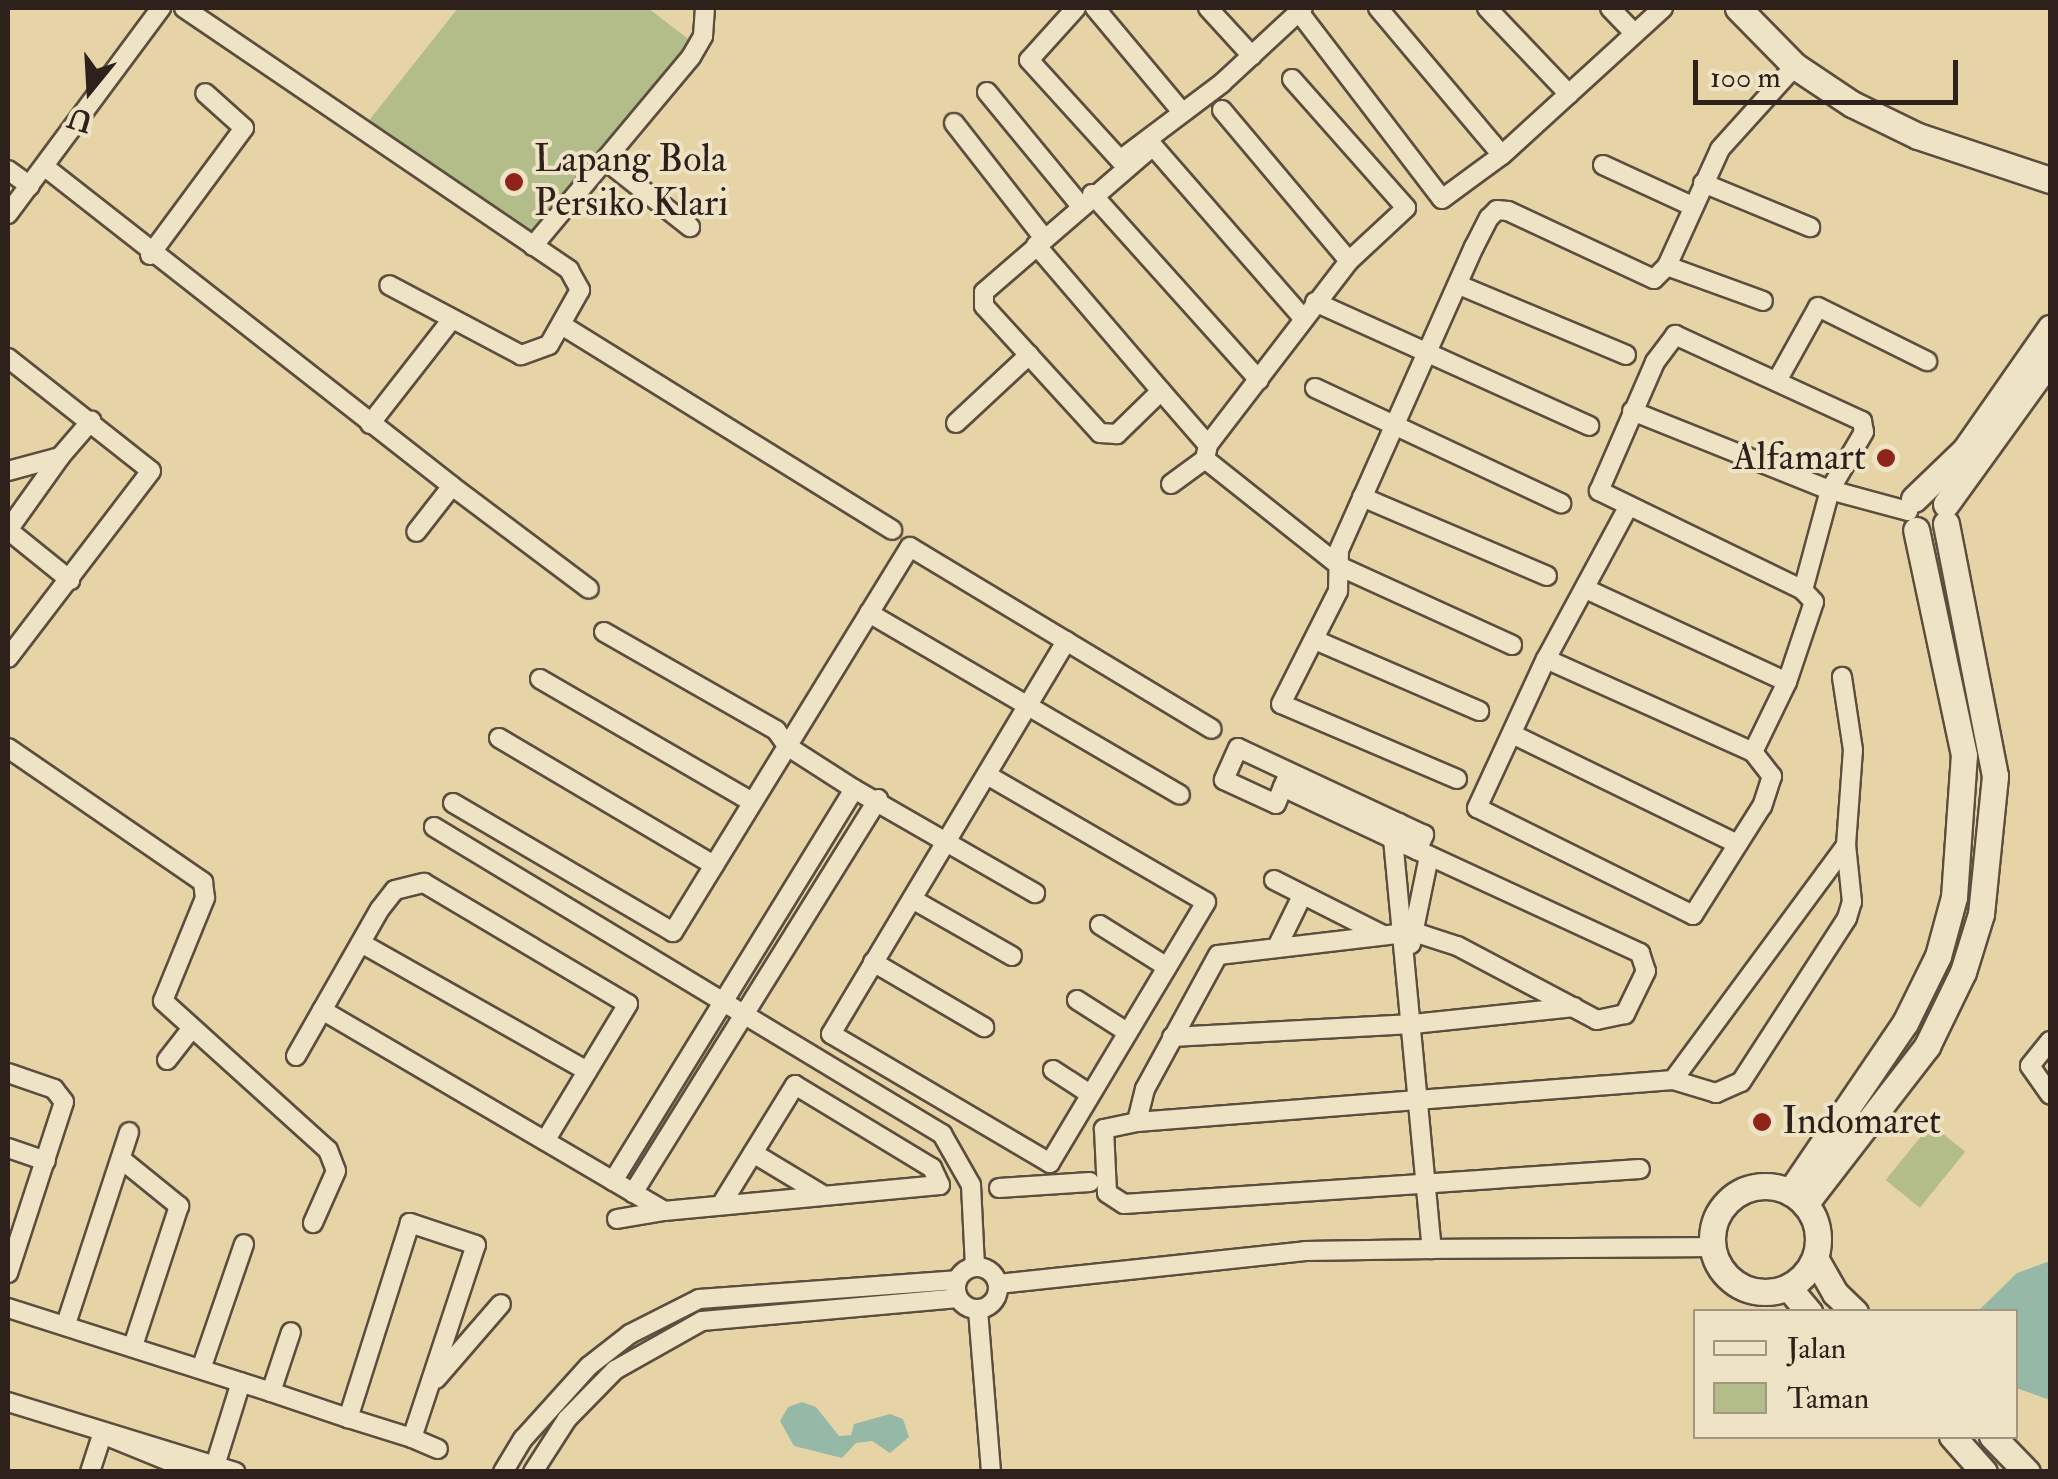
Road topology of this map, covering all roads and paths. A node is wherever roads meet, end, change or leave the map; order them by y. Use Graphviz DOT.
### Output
graph roads {
  1 [pos="161,8"];
  2 [pos="184,8"];
  3 [pos="705,8"];
  4 [pos="1076,8"];
  5 [pos="1094,8"];
  6 [pos="1208,8"];
  7 [pos="1378,8"];
  8 [pos="1486,8"];
  9 [pos="1610,8"];
  10 [pos="1663,8"];
  11 [pos="1738,8"];
  12 [pos="1301,10"];
  13 [pos="1634,33"];
  14 [pos="1252,56"];
  15 [pos="1795,66"];
  16 [pos="1292,78"];
  17 [pos="987,92"];
  18 [pos="205,93"];
  19 [pos="1569,94"];
  20 [pos="1222,110"];
  21 [pos="1182,112"];
  22 [pos="954,123"];
  23 [pos="1502,155"];
  24 [pos="606,161"];
  25 [pos="1602,165"];
  26 [pos="45,167"];
  27 [pos="8,170"];
  28 [pos="2050,180"];
  29 [pos="1703,184"];
  30 [pos="30,186"];
  31 [pos="1086,200"];
  32 [pos="1692,206"];
  33 [pos="8,214"];
  34 [pos="1810,226"];
  35 [pos="690,227"];
  36 [pos="1040,242"];
  37 [pos="533,246"];
  38 [pos="150,255"];
  39 [pos="1349,260"];
  40 [pos="1667,266"];
  41 [pos="389,285"];
  42 [pos="1459,285"];
  43 [pos="1764,301"];
  44 [pos="1315,302"];
  45 [pos="1303,318"];
  46 [pos="452,319"];
  47 [pos="565,327"];
  48 [pos="2050,328"];
  49 [pos="1028,354"];
  50 [pos="1626,355"];
  51 [pos="1426,357"];
  52 [pos="8,358"];
  53 [pos="2050,360"];
  54 [pos="1926,361"];
  55 [pos="1778,379"];
  56 [pos="1259,380"];
  57 [pos="1315,388"];
  58 [pos="1161,392"];
  59 [pos="1632,410"];
  60 [pos="91,420"];
  61 [pos="956,423"];
  62 [pos="370,424"];
  63 [pos="1590,426"];
  64 [pos="1394,428"];
  65 [pos="1206,452"];
  66 [pos="60,457"];
  67 [pos="8,470"];
  68 [pos="1171,484"];
  69 [pos="452,486"];
  70 [pos="1830,490"];
  71 [pos="1362,497"];
  72 [pos="1561,504"];
  73 [pos="1626,509"];
  74 [pos="1913,513"];
  75 [pos="1946,514"];
  76 [pos="8,530"];
  77 [pos="892,530"];
  78 [pos="416,532"];
  79 [pos="1341,567"];
  80 [pos="1547,576"];
  81 [pos="70,580"];
  82 [pos="590,589"];
  83 [pos="1588,590"];
  84 [pos="1803,590"];
  85 [pos="869,614"];
  86 [pos="604,632"];
  87 [pos="1066,640"];
  88 [pos="1314,640"];
  89 [pos="1512,645"];
  90 [pos="11,646"];
  91 [pos="1546,659"];
  92 [pos="1842,677"];
  93 [pos="540,678"];
  94 [pos="1787,682"];
  95 [pos="1029,706"];
  96 [pos="1479,711"];
  97 [pos="1212,729"];
  98 [pos="1512,734"];
  99 [pos="499,738"];
  100 [pos="787,746"];
  101 [pos="8,748"];
  102 [pos="1753,752"];
  103 [pos="987,775"];
  104 [pos="1458,779"];
  105 [pos="1286,780"];
  106 [pos="854,789"];
  107 [pos="1180,796"];
  108 [pos="878,799"];
  109 [pos="453,802"];
  110 [pos="752,802"];
  111 [pos="434,827"];
  112 [pos="1396,831"];
  113 [pos="948,839"];
  114 [pos="1738,844"];
  115 [pos="1846,844"];
  116 [pos="1423,853"];
  117 [pos="714,866"];
  118 [pos="1274,880"];
  119 [pos="1034,893"];
  120 [pos="1302,896"];
  121 [pos="912,899"];
  122 [pos="1100,925"];
  123 [pos="1408,932"];
  124 [pos="1382,935"];
  125 [pos="360,943"];
  126 [pos="1279,943"];
  127 [pos="1012,956"];
  128 [pos="873,962"];
  129 [pos="1167,967"];
  130 [pos="1078,1000"];
  131 [pos="724,1002"];
  132 [pos="1575,1007"];
  133 [pos="322,1010"];
  134 [pos="744,1014"];
  135 [pos="1413,1024"];
  136 [pos="984,1027"];
  137 [pos="191,1029"];
  138 [pos="1127,1032"];
  139 [pos="1172,1037"];
  140 [pos="2050,1041"];
  141 [pos="296,1056"];
  142 [pos="167,1060"];
  143 [pos="1052,1070"];
  144 [pos="587,1071"];
  145 [pos="8,1073"];
  146 [pos="1674,1080"];
  147 [pos="1090,1094"];
  148 [pos="2050,1094"];
  149 [pos="1420,1101"];
  150 [pos="1138,1122"];
  151 [pos="129,1132"];
  152 [pos="544,1141"];
  153 [pos="8,1148"];
  154 [pos="752,1153"];
  155 [pos="1038,1156"];
  156 [pos="120,1158"];
  157 [pos="46,1161"];
  158 [pos="1640,1169"];
  159 [pos="614,1181"];
  160 [pos="1090,1182"];
  161 [pos="1043,1186"];
  162 [pos="1424,1186"];
  163 [pos="1000,1188"];
  164 [pos="633,1193"];
  165 [pos="822,1194"];
  166 [pos="1797,1198"];
  167 [pos="720,1205"];
  168 [pos="664,1211"];
  169 [pos="617,1219"];
  170 [pos="313,1223"];
  171 [pos="15,1227"];
  172 [pos="244,1244"];
  173 [pos="1711,1246"];
  174 [pos="1432,1248"];
  175 [pos="1815,1258"];
  176 [pos="975,1267"];
  177 [pos="8,1274"];
  178 [pos="998,1284"];
  179 [pos="841,1285"];
  180 [pos="1788,1287"];
  181 [pos="957,1289"];
  182 [pos="501,1304"];
  183 [pos="840,1306"];
  184 [pos="8,1308"];
  185 [pos="1807,1309"];
  186 [pos="1852,1309"];
  187 [pos="978,1310"];
  188 [pos="66,1324"];
  189 [pos="291,1332"];
  190 [pos="133,1346"];
  191 [pos="201,1370"];
  192 [pos="241,1382"];
  193 [pos="429,1388"];
  194 [pos="270,1392"];
  195 [pos="8,1402"];
  196 [pos="348,1418"];
  197 [pos="102,1434"];
  198 [pos="412,1438"];
  199 [pos="1955,1439"];
  200 [pos="1995,1439"];
  201 [pos="438,1449"];
  202 [pos="214,1468"];
  203 [pos="90,1472"];
  204 [pos="195,1472"];
  205 [pos="236,1472"];
  206 [pos="502,1472"];
  207 [pos="533,1472"];
  208 [pos="990,1472"];
  209 [pos="1984,1472"];
  210 [pos="2027,1472"];
  1 -- 26 [label="street"];
  2 -- 37 [label="street"];
  3 -- 24 [label="street"];
  4 -- 21 [label="street"];
  5 -- 21 [label="street"];
  6 -- 14 [label="street"];
  7 -- 23 [label="street"];
  8 -- 19 [label="street"];
  9 -- 13 [label="street"];
  10 -- 13 [label="street"];
  11 -- 15 [label="street"];
  12 -- 14 [label="street"];
  12 -- 23 [label="street"];
  13 -- 19 [label="street"];
  14 -- 21 [label="street"];
  15 -- 28 [label="street"];
  15 -- 29 [label="street"];
  16 -- 39 [label="street"];
  17 -- 31 [label="street"];
  18 -- 38 [label="street"];
  19 -- 23 [label="street"];
  20 -- 39 [label="street"];
  22 -- 36 [label="street"];
  24 -- 35 [label="street"];
  24 -- 37 [label="street"];
  25 -- 32 [label="street"];
  26 -- 30 [label="street"];
  26 -- 38 [label="street"];
  27 -- 30 [label="street"];
  29 -- 32 [label="street"];
  29 -- 34 [label="street"];
  30 -- 33 [label="street"];
  31 -- 36 [label="street"];
  31 -- 45 [label="street"];
  31 -- 56 [label="street"];
  32 -- 40 [label="street"];
  36 -- 49 [label="street"];
  36 -- 58 [label="street"];
  37 -- 47 [label="street"];
  38 -- 62 [label="street"];
  39 -- 44 [label="street"];
  40 -- 42 [label="street"];
  40 -- 43 [label="street"];
  41 -- 46 [label="street"];
  42 -- 50 [label="street"];
  42 -- 51 [label="street"];
  44 -- 45 [label="street"];
  44 -- 51 [label="street"];
  45 -- 56 [label="street"];
  46 -- 47 [label="street"];
  46 -- 62 [label="street"];
  47 -- 77 [label="street"];
  48 -- 74 [label="street"];
  49 -- 58 [label="street"];
  49 -- 61 [label="street"];
  51 -- 63 [label="street"];
  51 -- 64 [label="street"];
  52 -- 60 [label="street"];
  53 -- 75 [label="street"];
  54 -- 55 [label="street"];
  55 -- 59 [label="street"];
  55 -- 70 [label="street"];
  56 -- 65 [label="street"];
  57 -- 64 [label="street"];
  58 -- 65 [label="street"];
  59 -- 70 [label="street"];
  59 -- 73 [label="street"];
  60 -- 66 [label="street"];
  60 -- 81 [label="street"];
  62 -- 69 [label="street"];
  64 -- 71 [label="street"];
  64 -- 72 [label="street"];
  65 -- 68 [label="street"];
  65 -- 79 [label="street"];
  66 -- 67 [label="street"];
  66 -- 76 [label="street"];
  69 -- 78 [label="street"];
  69 -- 82 [label="street"];
  70 -- 74 [label="street"];
  70 -- 84 [label="street"];
  71 -- 79 [label="street"];
  71 -- 80 [label="street"];
  73 -- 83 [label="street"];
  73 -- 84 [label="street"];
  74 -- 75 [label="street"];
  74 -- 75 [label="street"];
  74 -- 166 [label="street"];
  75 -- 166 [label="street"];
  76 -- 81 [label="street"];
  79 -- 88 [label="street"];
  79 -- 89 [label="street"];
  81 -- 90 [label="street"];
  83 -- 91 [label="street"];
  83 -- 94 [label="street"];
  84 -- 94 [label="street"];
  85 -- 87 [label="street"];
  85 -- 95 [label="street"];
  85 -- 100 [label="street"];
  86 -- 100 [label="street"];
  87 -- 95 [label="street"];
  87 -- 97 [label="street"];
  88 -- 96 [label="street"];
  88 -- 104 [label="street"];
  91 -- 98 [label="street"];
  91 -- 102 [label="street"];
  92 -- 115 [label="street"];
  93 -- 110 [label="street"];
  94 -- 102 [label="street"];
  95 -- 103 [label="street"];
  95 -- 107 [label="street"];
  98 -- 114 [label="street"];
  98 -- 114 [label="street"];
  99 -- 117 [label="street"];
  100 -- 106 [label="street"];
  100 -- 110 [label="street"];
  101 -- 137 [label="street"];
  102 -- 114 [label="street"];
  103 -- 113 [label="street"];
  103 -- 129 [label="street"];
  105 -- 112 [label="street"];
  106 -- 108 [label="street"];
  106 -- 131 [label="street"];
  108 -- 113 [label="street"];
  108 -- 134 [label="street"];
  109 -- 117 [label="street"];
  110 -- 117 [label="street"];
  111 -- 131 [label="street"];
  112 -- 116 [label="street"];
  112 -- 123 [label="street"];
  113 -- 119 [label="street"];
  113 -- 121 [label="street"];
  115 -- 146 [label="street"];
  115 -- 146 [label="street"];
  116 -- 123 [label="street"];
  116 -- 132 [label="street"];
  118 -- 120 [label="street"];
  120 -- 124 [label="street"];
  120 -- 126 [label="street"];
  121 -- 127 [label="street"];
  121 -- 128 [label="street"];
  122 -- 129 [label="street"];
  123 -- 124 [label="street"];
  123 -- 132 [label="street"];
  123 -- 135 [label="street"];
  124 -- 126 [label="street"];
  125 -- 133 [label="street"];
  125 -- 144 [label="street"];
  125 -- 144 [label="street"];
  126 -- 139 [label="street"];
  128 -- 136 [label="street"];
  128 -- 155 [label="street"];
  129 -- 138 [label="street"];
  130 -- 138 [label="street"];
  131 -- 134 [label="street"];
  131 -- 159 [label="street"];
  132 -- 135 [label="street"];
  133 -- 141 [label="street"];
  133 -- 152 [label="street"];
  134 -- 164 [label="street"];
  134 -- 176 [label="street"];
  135 -- 139 [label="street"];
  135 -- 149 [label="street"];
  137 -- 142 [label="street"];
  137 -- 170 [label="street"];
  138 -- 147 [label="street"];
  139 -- 150 [label="street"];
  140 -- 148 [label="street"];
  143 -- 147 [label="street"];
  144 -- 152 [label="street"];
  145 -- 157 [label="street"];
  146 -- 149 [label="street"];
  147 -- 155 [label="street"];
  149 -- 150 [label="street"];
  149 -- 162 [label="street"];
  150 -- 162 [label="street"];
  151 -- 156 [label="street"];
  152 -- 159 [label="street"];
  153 -- 157 [label="street"];
  154 -- 165 [label="street"];
  154 -- 165 [label="street"];
  154 -- 167 [label="street"];
  155 -- 161 [label="street"];
  156 -- 188 [label="street"];
  156 -- 190 [label="street"];
  157 -- 171 [label="street"];
  158 -- 162 [label="street"];
  159 -- 164 [label="street"];
  160 -- 161 [label="street"];
  161 -- 163 [label="street"];
  162 -- 174 [label="street"];
  164 -- 168 [label="street"];
  165 -- 167 [label="street"];
  166 -- 173 [label="street"];
  166 -- 175 [label="street"];
  167 -- 168 [label="street"];
  168 -- 169 [label="street"];
  171 -- 177 [label="street"];
  172 -- 191 [label="street"];
  173 -- 174 [label="street"];
  173 -- 180 [label="street"];
  174 -- 178 [label="street"];
  175 -- 180 [label="street"];
  175 -- 186 [label="street"];
  176 -- 178 [label="street"];
  176 -- 181 [label="street"];
  178 -- 187 [label="street"];
  179 -- 181 [label="street"];
  179 -- 183 [label="street"];
  179 -- 206 [label="street"];
  180 -- 185 [label="street"];
  181 -- 183 [label="street"];
  181 -- 187 [label="street"];
  182 -- 193 [label="street"];
  183 -- 207 [label="street"];
  184 -- 188 [label="street"];
  187 -- 208 [label="street"];
  188 -- 190 [label="street"];
  189 -- 194 [label="street"];
  190 -- 191 [label="street"];
  191 -- 192 [label="street"];
  192 -- 194 [label="street"];
  192 -- 202 [label="street"];
  193 -- 196 [label="street"];
  193 -- 198 [label="street"];
  194 -- 196 [label="street"];
  195 -- 197 [label="street"];
  196 -- 198 [label="street"];
  197 -- 202 [label="street"];
  197 -- 203 [label="street"];
  197 -- 204 [label="street"];
  198 -- 201 [label="street"];
  199 -- 209 [label="street"];
  200 -- 210 [label="street"];
  202 -- 205 [label="street"];
}
